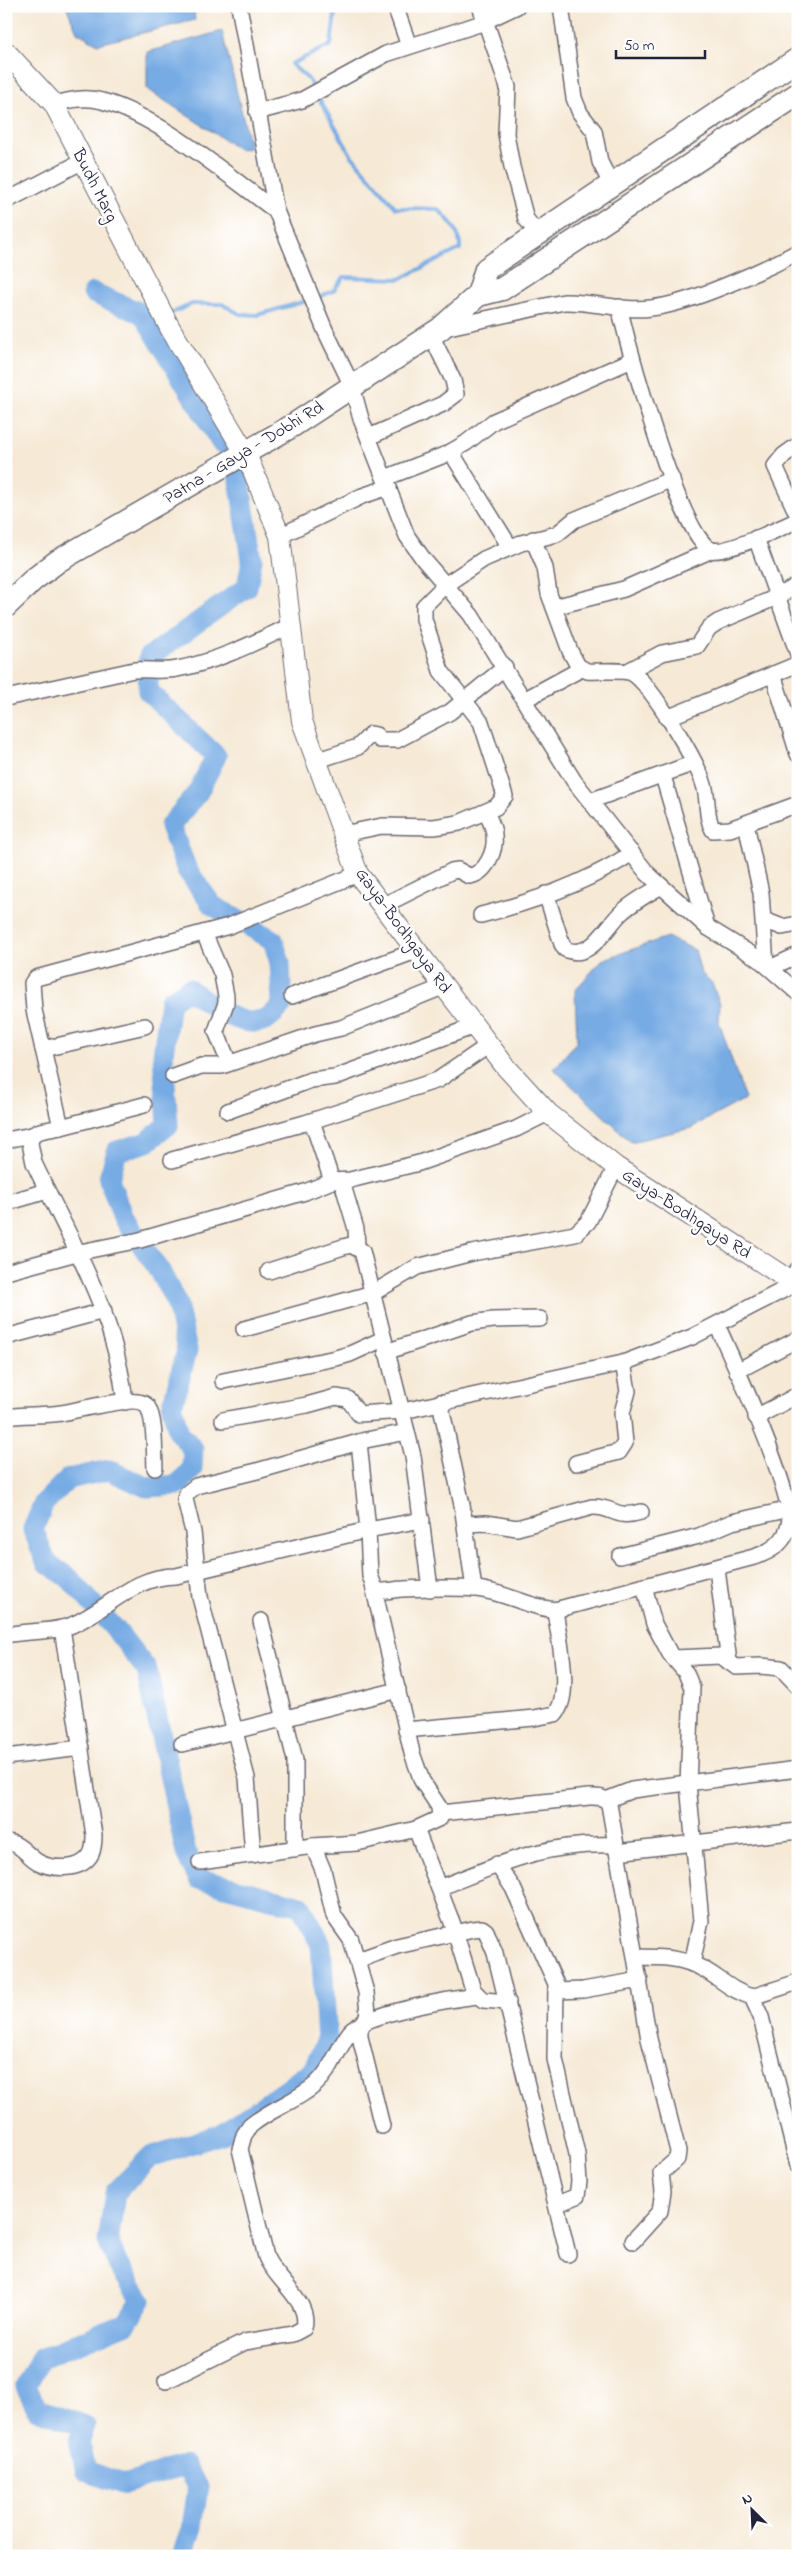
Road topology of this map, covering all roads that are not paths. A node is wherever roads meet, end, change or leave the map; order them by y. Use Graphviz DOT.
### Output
graph roads {
  1 [pos="239,6"];
  2 [pos="395,6"];
  3 [pos="480,6"];
  4 [pos="561,6"];
  5 [pos="515,7"];
  6 [pos="484,22"];
  7 [pos="409,46"];
  8 [pos="6,52"];
  9 [pos="798,59"];
  10 [pos="798,94"];
  11 [pos="54,104"];
  12 [pos="257,112"];
  13 [pos="84,161"];
  14 [pos="611,184"];
  15 [pos="6,201"];
  16 [pos="276,211"];
  17 [pos="538,234"];
  18 [pos="796,258"];
  19 [pos="478,295"];
  20 [pos="620,307"];
  21 [pos="170,328"];
  22 [pos="435,332"];
  23 [pos="632,360"];
  24 [pos="352,386"];
  25 [pos="369,437"];
  26 [pos="798,445"];
  27 [pos="451,452"];
  28 [pos="246,454"];
  29 [pos="672,479"];
  30 [pos="387,482"];
  31 [pos="798,516"];
  32 [pos="798,520"];
  33 [pos="280,536"];
  34 [pos="756,538"];
  35 [pos="533,539"];
  36 [pos="510,547"];
  37 [pos="712,550"];
  38 [pos="445,585"];
  39 [pos="798,585"];
  40 [pos="777,597"];
  41 [pos="6,606"];
  42 [pos="554,608"];
  43 [pos="290,626"];
  44 [pos="798,654"];
  45 [pos="798,664"];
  46 [pos="505,667"];
  47 [pos="581,670"];
  48 [pos="628,672"];
  49 [pos="774,674"];
  50 [pos="6,698"];
  51 [pos="524,700"];
  52 [pos="466,701"];
  53 [pos="666,718"];
  54 [pos="798,754"];
  55 [pos="315,761"];
  56 [pos="694,763"];
  57 [pos="663,776"];
  58 [pos="590,801"];
  59 [pos="798,804"];
  60 [pos="486,812"];
  61 [pos="746,824"];
  62 [pos="343,834"];
  63 [pos="632,853"];
  64 [pos="358,874"];
  65 [pos="661,886"];
  66 [pos="546,894"];
  67 [pos="382,906"];
  68 [pos="481,915"];
  69 [pos="764,920"];
  70 [pos="798,924"];
  71 [pos="707,927"];
  72 [pos="204,933"];
  73 [pos="416,951"];
  74 [pos="798,955"];
  75 [pos="768,967"];
  76 [pos="445,986"];
  77 [pos="798,993"];
  78 [pos="292,996"];
  79 [pos="145,1026"];
  80 [pos="475,1026"];
  81 [pos="489,1045"];
  82 [pos="43,1049"];
  83 [pos="229,1063"];
  84 [pos="173,1076"];
  85 [pos="144,1106"];
  86 [pos="228,1111"];
  87 [pos="548,1113"];
  88 [pos="312,1121"];
  89 [pos="61,1127"];
  90 [pos="32,1135"];
  91 [pos="6,1140"];
  92 [pos="172,1160"];
  93 [pos="616,1167"];
  94 [pos="337,1181"];
  95 [pos="47,1191"];
  96 [pos="6,1203"];
  97 [pos="357,1247"];
  98 [pos="80,1252"];
  99 [pos="6,1272"];
  100 [pos="269,1272"];
  101 [pos="795,1280"];
  102 [pos="373,1293"];
  103 [pos="104,1310"];
  104 [pos="540,1320"];
  105 [pos="717,1325"];
  106 [pos="244,1329"];
  107 [pos="6,1338"];
  108 [pos="798,1339"];
  109 [pos="384,1346"];
  110 [pos="623,1363"];
  111 [pos="737,1371"];
  112 [pos="223,1381"];
  113 [pos="798,1394"];
  114 [pos="125,1402"];
  115 [pos="440,1402"];
  116 [pos="403,1411"];
  117 [pos="6,1417"];
  118 [pos="756,1417"];
  119 [pos="224,1420"];
  120 [pos="407,1432"];
  121 [pos="359,1442"];
  122 [pos="576,1463"];
  123 [pos="155,1468"];
  124 [pos="790,1509"];
  125 [pos="641,1512"];
  126 [pos="422,1520"];
  127 [pos="465,1524"];
  128 [pos="368,1530"];
  129 [pos="620,1556"];
  130 [pos="717,1569"];
  131 [pos="196,1571"];
  132 [pos="372,1585"];
  133 [pos="644,1586"];
  134 [pos="430,1589"];
  135 [pos="474,1589"];
  136 [pos="555,1610"];
  137 [pos="261,1620"];
  138 [pos="62,1628"];
  139 [pos="6,1635"];
  140 [pos="673,1658"];
  141 [pos="729,1662"];
  142 [pos="798,1686"];
  143 [pos="398,1690"];
  144 [pos="286,1720"];
  145 [pos="236,1730"];
  146 [pos="406,1730"];
  147 [pos="182,1744"];
  148 [pos="81,1748"];
  149 [pos="6,1757"];
  150 [pos="798,1769"];
  151 [pos="688,1784"];
  152 [pos="606,1800"];
  153 [pos="441,1813"];
  154 [pos="416,1829"];
  155 [pos="798,1831"];
  156 [pos="6,1842"];
  157 [pos="692,1844"];
  158 [pos="313,1846"];
  159 [pos="296,1848"];
  160 [pos="617,1848"];
  161 [pos="253,1856"];
  162 [pos="200,1862"];
  163 [pos="497,1864"];
  164 [pos="439,1888"];
  165 [pos="456,1934"];
  166 [pos="636,1957"];
  167 [pos="358,1960"];
  168 [pos="692,1964"];
  169 [pos="640,1980"];
  170 [pos="798,1982"];
  171 [pos="557,1991"];
  172 [pos="477,1996"];
  173 [pos="752,1997"];
  174 [pos="508,2002"];
  175 [pos="363,2024"];
  176 [pos="382,2126"];
  177 [pos="798,2166"];
  178 [pos="558,2204"];
  179 [pos="633,2241"];
  180 [pos="568,2254"];
  181 [pos="166,2381"];
  1 -- 12 [label="street"];
  2 -- 7 [label="street"];
  3 -- 6 [label="street"];
  4 -- 14 [label="street"];
  5 -- 6 [label="street"];
  6 -- 7 [label="street"];
  6 -- 17 [label="street"];
  7 -- 12 [label="street"];
  8 -- 11 [label="street, Budh Marg"];
  9 -- 14 [label="main road"];
  10 -- 19 [label="main road"];
  11 -- 13 [label="street, Budh Marg"];
  11 -- 16 [label="street"];
  12 -- 16 [label="street"];
  13 -- 15 [label="street"];
  13 -- 21 [label="street, Budh Marg"];
  14 -- 17 [label="main road"];
  16 -- 24 [label="street"];
  17 -- 19 [label="main road"];
  18 -- 20 [label="street"];
  19 -- 22 [label="main road, Patna - Gaya - Dobhi Rd"];
  20 -- 22 [label="street"];
  20 -- 23 [label="street"];
  21 -- 28 [label="street, Gaya-Bodhgaya Rd"];
  22 -- 24 [label="main road, Patna - Gaya - Dobhi Rd"];
  22 -- 25 [label="street"];
  23 -- 27 [label="street"];
  23 -- 29 [label="street"];
  24 -- 25 [label="street"];
  24 -- 28 [label="main road, Patna - Gaya - Dobhi Rd"];
  25 -- 30 [label="street"];
  26 -- 31 [label="street"];
  27 -- 30 [label="street"];
  27 -- 36 [label="street"];
  28 -- 33 [label="street, Gaya-Bodhgaya Rd"];
  28 -- 41 [label="main road, Patna - Gaya - Dobhi Rd"];
  29 -- 35 [label="street"];
  29 -- 37 [label="street"];
  30 -- 33 [label="street"];
  30 -- 38 [label="street"];
  32 -- 34 [label="street"];
  33 -- 43 [label="street, Gaya-Bodhgaya Rd"];
  34 -- 37 [label="street"];
  34 -- 40 [label="street"];
  35 -- 36 [label="street"];
  35 -- 42 [label="street"];
  36 -- 38 [label="street"];
  37 -- 42 [label="street"];
  38 -- 46 [label="street"];
  38 -- 52 [label="street"];
  39 -- 40 [label="street"];
  40 -- 44 [label="street"];
  40 -- 48 [label="street"];
  42 -- 47 [label="street"];
  43 -- 50 [label="street"];
  43 -- 55 [label="street, Gaya-Bodhgaya Rd"];
  45 -- 49 [label="street"];
  46 -- 51 [label="street"];
  46 -- 52 [label="street"];
  47 -- 48 [label="street"];
  47 -- 51 [label="street"];
  48 -- 53 [label="street"];
  49 -- 53 [label="street"];
  49 -- 54 [label="street"];
  51 -- 58 [label="street"];
  52 -- 55 [label="street"];
  52 -- 60 [label="street"];
  53 -- 56 [label="street"];
  55 -- 62 [label="street, Gaya-Bodhgaya Rd"];
  56 -- 57 [label="street"];
  56 -- 61 [label="street"];
  57 -- 58 [label="street"];
  57 -- 71 [label="street"];
  58 -- 63 [label="street"];
  59 -- 61 [label="street"];
  60 -- 62 [label="street"];
  60 -- 67 [label="street"];
  61 -- 69 [label="street"];
  62 -- 64 [label="street, Gaya-Bodhgaya Rd"];
  63 -- 65 [label="street"];
  63 -- 66 [label="street"];
  64 -- 67 [label="street, Gaya-Bodhgaya Rd"];
  64 -- 72 [label="street"];
  65 -- 66 [label="street"];
  65 -- 71 [label="street"];
  66 -- 68 [label="street"];
  67 -- 73 [label="street, Gaya-Bodhgaya Rd"];
  69 -- 70 [label="street"];
  69 -- 75 [label="street"];
  71 -- 75 [label="street"];
  72 -- 82 [label="street"];
  72 -- 83 [label="street"];
  73 -- 76 [label="street, Gaya-Bodhgaya Rd"];
  73 -- 78 [label="street"];
  74 -- 75 [label="street"];
  75 -- 77 [label="street"];
  76 -- 80 [label="street, Gaya-Bodhgaya Rd"];
  76 -- 83 [label="street"];
  79 -- 82 [label="street"];
  80 -- 81 [label="street, Gaya-Bodhgaya Rd"];
  80 -- 86 [label="street"];
  81 -- 87 [label="street, Gaya-Bodhgaya Rd"];
  81 -- 88 [label="street"];
  82 -- 89 [label="street"];
  83 -- 84 [label="street"];
  85 -- 89 [label="street"];
  87 -- 93 [label="street, Gaya-Bodhgaya Rd"];
  87 -- 94 [label="street"];
  88 -- 92 [label="street"];
  88 -- 94 [label="street"];
  89 -- 90 [label="street"];
  90 -- 91 [label="street"];
  90 -- 95 [label="street"];
  93 -- 101 [label="street, Gaya-Bodhgaya Rd"];
  93 -- 102 [label="street"];
  94 -- 97 [label="street"];
  94 -- 98 [label="street"];
  95 -- 96 [label="street"];
  95 -- 98 [label="street"];
  97 -- 100 [label="street"];
  97 -- 102 [label="street"];
  98 -- 99 [label="street"];
  98 -- 103 [label="street"];
  101 -- 105 [label="street"];
  102 -- 106 [label="street"];
  102 -- 109 [label="street"];
  103 -- 107 [label="street"];
  103 -- 114 [label="street"];
  104 -- 109 [label="street"];
  105 -- 110 [label="street"];
  105 -- 111 [label="street"];
  108 -- 111 [label="street"];
  109 -- 112 [label="street"];
  109 -- 116 [label="street"];
  110 -- 115 [label="street"];
  110 -- 122 [label="street"];
  111 -- 118 [label="street"];
  113 -- 118 [label="street"];
  114 -- 117 [label="street"];
  114 -- 123 [label="street"];
  115 -- 116 [label="street"];
  115 -- 127 [label="street"];
  116 -- 119 [label="street"];
  116 -- 120 [label="street"];
  118 -- 124 [label="street"];
  120 -- 121 [label="street"];
  120 -- 126 [label="street"];
  121 -- 128 [label="street"];
  121 -- 131 [label="street"];
  124 -- 129 [label="street"];
  124 -- 130 [label="street"];
  125 -- 127 [label="street"];
  126 -- 128 [label="street"];
  126 -- 134 [label="street"];
  127 -- 135 [label="street"];
  128 -- 131 [label="street"];
  128 -- 132 [label="street"];
  130 -- 133 [label="street"];
  130 -- 141 [label="street"];
  131 -- 138 [label="street"];
  131 -- 145 [label="street"];
  132 -- 134 [label="street"];
  132 -- 143 [label="street"];
  133 -- 136 [label="street"];
  133 -- 140 [label="street"];
  134 -- 135 [label="street"];
  135 -- 136 [label="street"];
  136 -- 146 [label="street"];
  137 -- 144 [label="street"];
  138 -- 139 [label="street"];
  138 -- 148 [label="street"];
  140 -- 141 [label="street"];
  140 -- 151 [label="street"];
  141 -- 142 [label="street"];
  143 -- 144 [label="street"];
  143 -- 146 [label="street"];
  144 -- 145 [label="street"];
  144 -- 159 [label="street"];
  145 -- 147 [label="street"];
  145 -- 161 [label="street"];
  146 -- 153 [label="street"];
  148 -- 149 [label="street"];
  148 -- 156 [label="street"];
  150 -- 151 [label="street"];
  151 -- 152 [label="street"];
  151 -- 157 [label="street"];
  152 -- 153 [label="street"];
  152 -- 160 [label="street"];
  153 -- 154 [label="street"];
  154 -- 158 [label="street"];
  154 -- 164 [label="street"];
  155 -- 157 [label="street"];
  157 -- 160 [label="street"];
  157 -- 168 [label="street"];
  158 -- 159 [label="street"];
  158 -- 167 [label="street"];
  159 -- 161 [label="street"];
  160 -- 163 [label="street"];
  160 -- 166 [label="street"];
  161 -- 162 [label="street"];
  163 -- 164 [label="street"];
  163 -- 171 [label="street"];
  164 -- 165 [label="street"];
  165 -- 167 [label="street"];
  165 -- 172 [label="street"];
  165 -- 174 [label="street"];
  166 -- 168 [label="street"];
  166 -- 169 [label="street"];
  167 -- 175 [label="street"];
  168 -- 173 [label="street"];
  169 -- 171 [label="street"];
  169 -- 179 [label="street"];
  170 -- 173 [label="street"];
  171 -- 178 [label="street"];
  172 -- 174 [label="street"];
  172 -- 175 [label="street"];
  173 -- 177 [label="street"];
  174 -- 178 [label="street"];
  175 -- 176 [label="street"];
  175 -- 181 [label="street"];
  178 -- 180 [label="street"];
}
